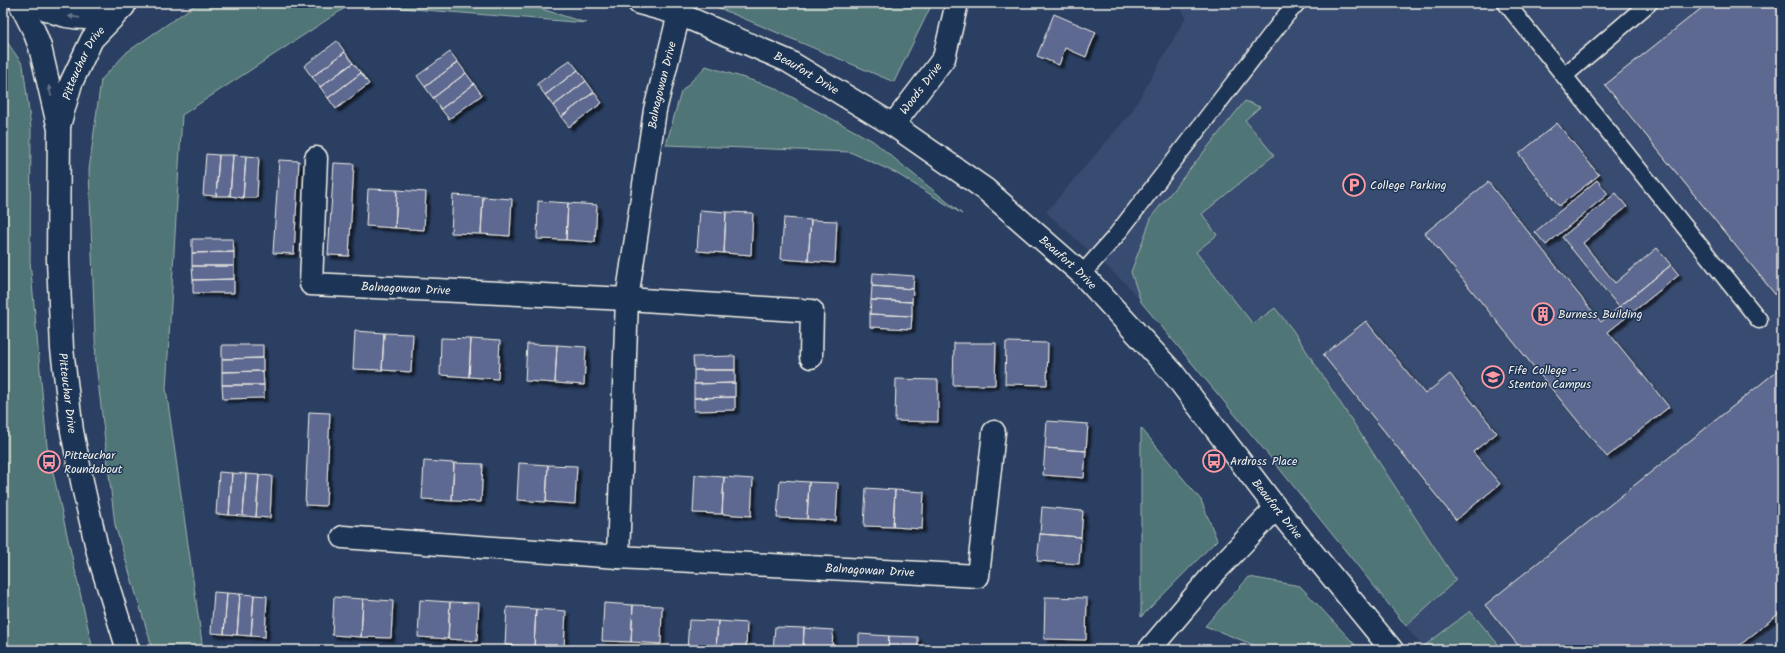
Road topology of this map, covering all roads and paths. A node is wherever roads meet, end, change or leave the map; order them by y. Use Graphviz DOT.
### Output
graph roads {
  1 [pos="20,3"];
  2 [pos="36,3"];
  3 [pos="639,3"];
  4 [pos="957,3"];
  5 [pos="1506,3"];
  6 [pos="1649,3"];
  7 [pos="127,5"];
  8 [pos="1293,5"];
  9 [pos="679,14"];
  10 [pos="1564,76"];
  11 [pos="893,125"];
  12 [pos="59,129"];
  13 [pos="316,158"];
  14 [pos="1082,274"];
  15 [pos="627,299"];
  16 [pos="1759,320"];
  17 [pos="811,357"];
  18 [pos="994,432"];
  19 [pos="1276,508"];
  20 [pos="343,537"];
  21 [pos="618,558"];
  22 [pos="128,650"];
  23 [pos="1149,650"];
  24 [pos="1392,650"];
  12 -- 1 [label="street, Pitteuchar Drive, one-way"];
  7 -- 2 [label="street, one-way"];
  3 -- 9 [label="street, Beaufort Drive"];
  4 -- 11 [label="street, Woods Drive"];
  5 -- 10 [label="lane"];
  6 -- 10 [label="lane"];
  7 -- 12 [label="street, Pitteuchar Drive"];
  8 -- 14 [label="lane"];
  9 -- 11 [label="street, Beaufort Drive"];
  9 -- 15 [label="street, Balnagowan Drive"];
  10 -- 16 [label="lane"];
  11 -- 14 [label="street, Beaufort Drive"];
  12 -- 22 [label="street, Pitteuchar Drive"];
  13 -- 15 [label="street, Balnagowan Drive"];
  14 -- 19 [label="street, Beaufort Drive"];
  15 -- 17 [label="street, Balnagowan Drive"];
  15 -- 21 [label="street, Balnagowan Drive"];
  18 -- 21 [label="street, Balnagowan Drive"];
  19 -- 23 [label="street"];
  19 -- 24 [label="street, Beaufort Drive"];
  20 -- 21 [label="street, Balnagowan Drive"];
}
